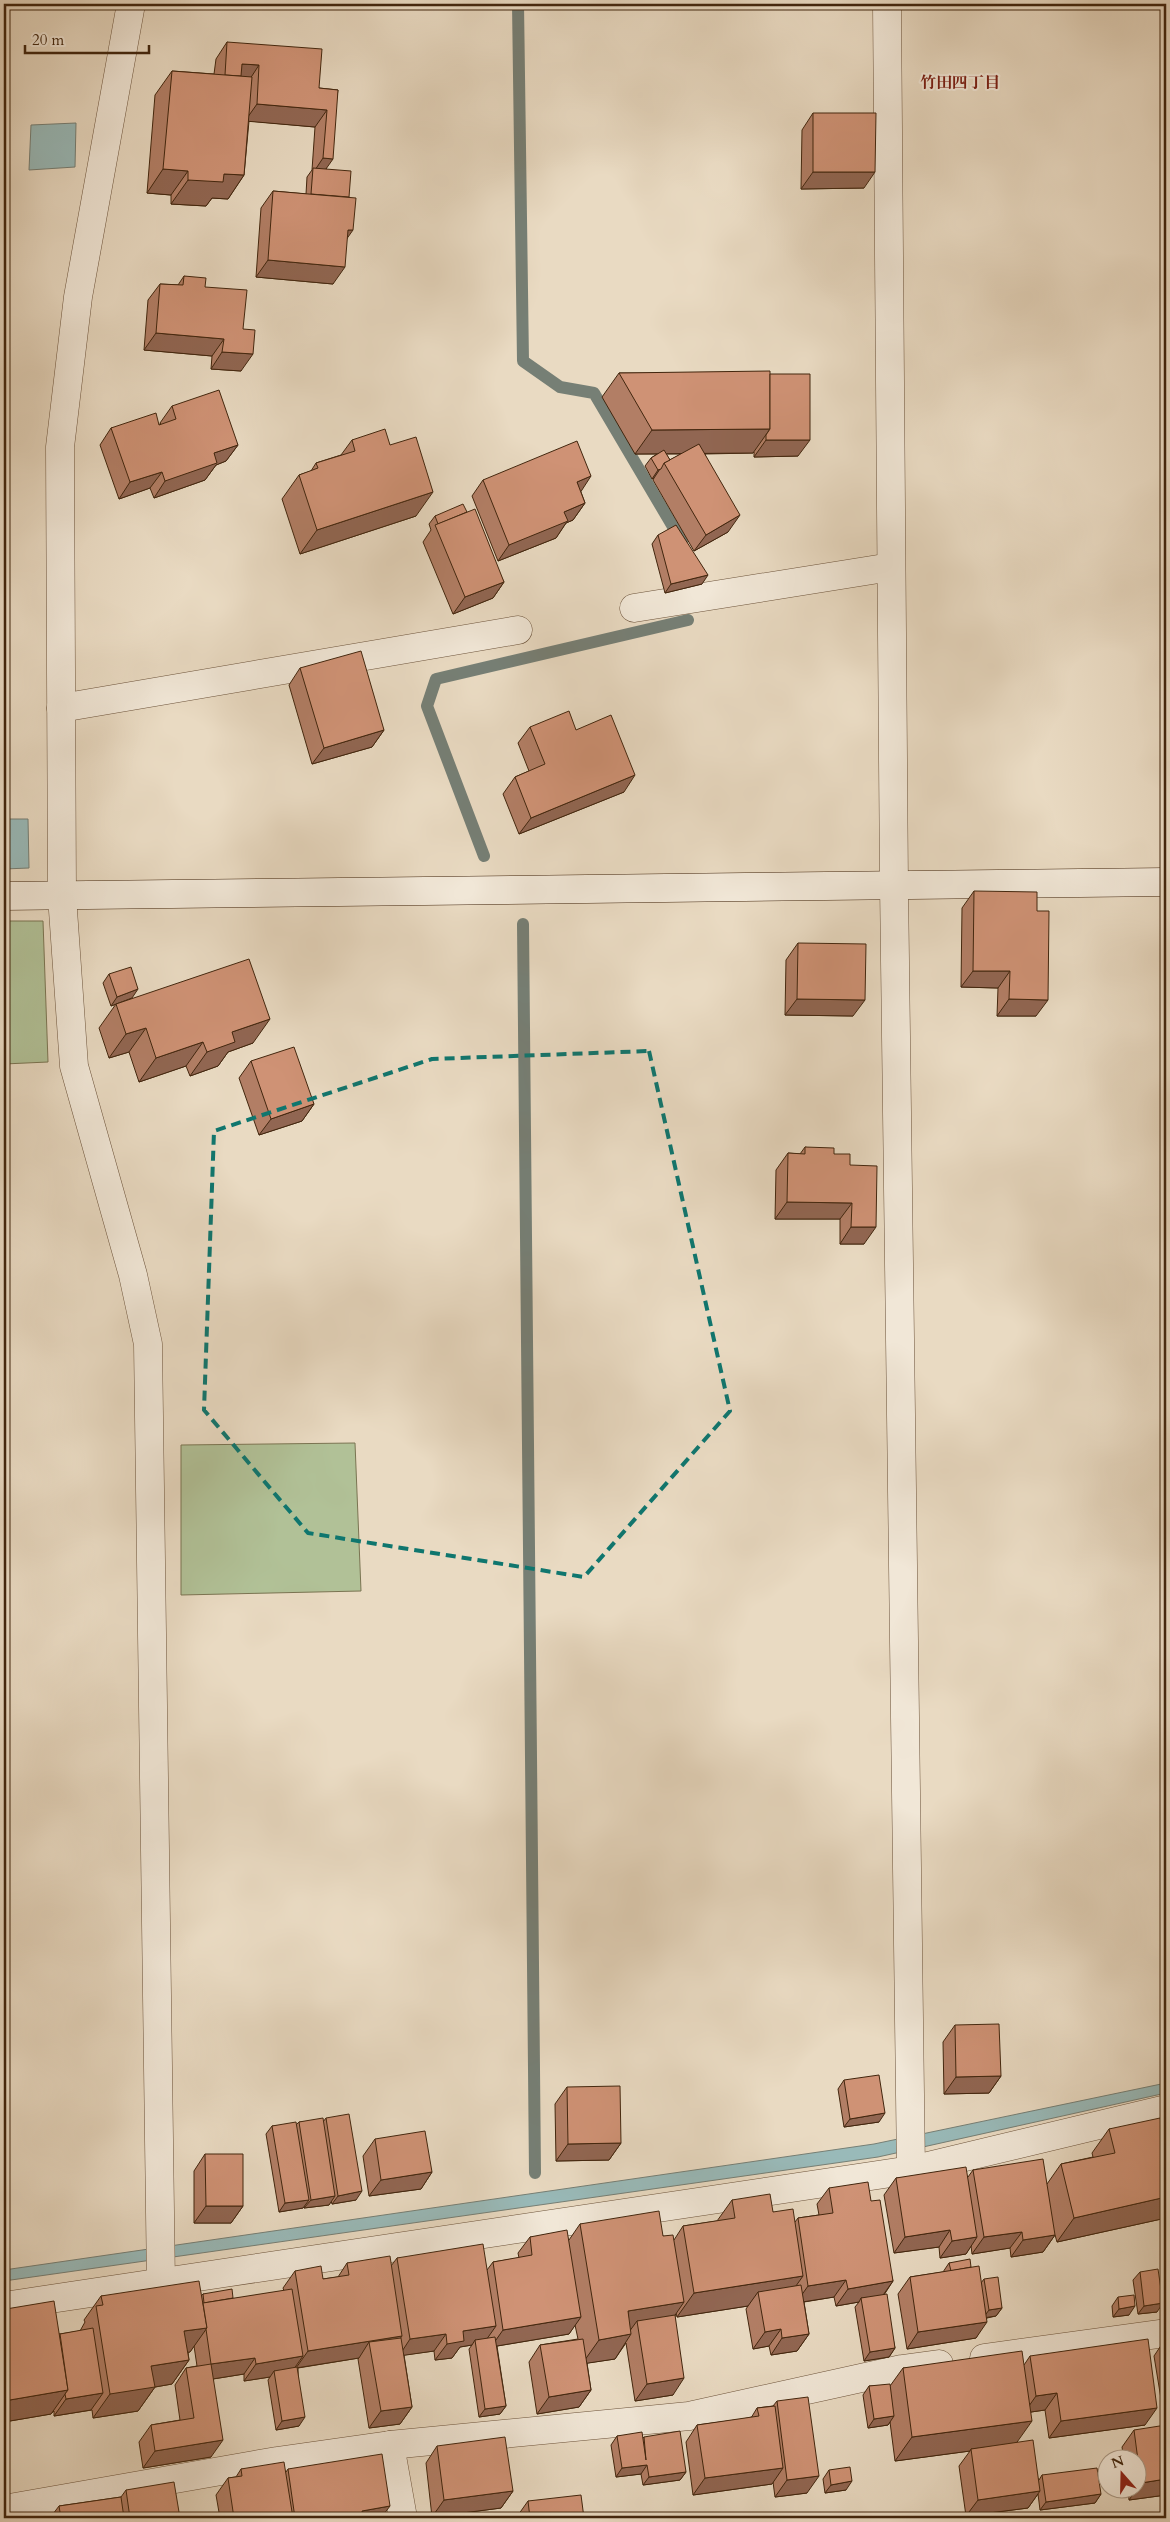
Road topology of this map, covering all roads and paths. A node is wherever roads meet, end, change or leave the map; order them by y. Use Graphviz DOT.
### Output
graph roads {
  1 [pos="131,4"];
  2 [pos="887,4"];
  3 [pos="891,567"];
  4 [pos="634,608"];
  5 [pos="518,630"];
  6 [pos="61,708"];
  7 [pos="1166,882"];
  8 [pos="894,885"];
  9 [pos="4,896"];
  10 [pos="62,896"];
  11 [pos="1166,2109"];
  12 [pos="912,2152"];
  13 [pos="161,2262"];
  14 [pos="4,2306"];
  15 [pos="1166,2333"];
  16 [pos="390,2445"];
  17 [pos="4,2509"];
  18 [pos="403,2518"];
  1 -- 6 [label="street"];
  2 -- 3 [label="street"];
  3 -- 4 [label="street"];
  3 -- 8 [label="street"];
  5 -- 6 [label="street"];
  6 -- 10 [label="street"];
  7 -- 8 [label="street"];
  8 -- 10 [label="street"];
  8 -- 12 [label="street"];
  9 -- 10 [label="street"];
  10 -- 13 [label="street"];
  11 -- 12 [label="street"];
  12 -- 13 [label="street"];
  13 -- 14 [label="street"];
  15 -- 16 [label="street"];
  16 -- 17 [label="street"];
  16 -- 18 [label="street"];
}
